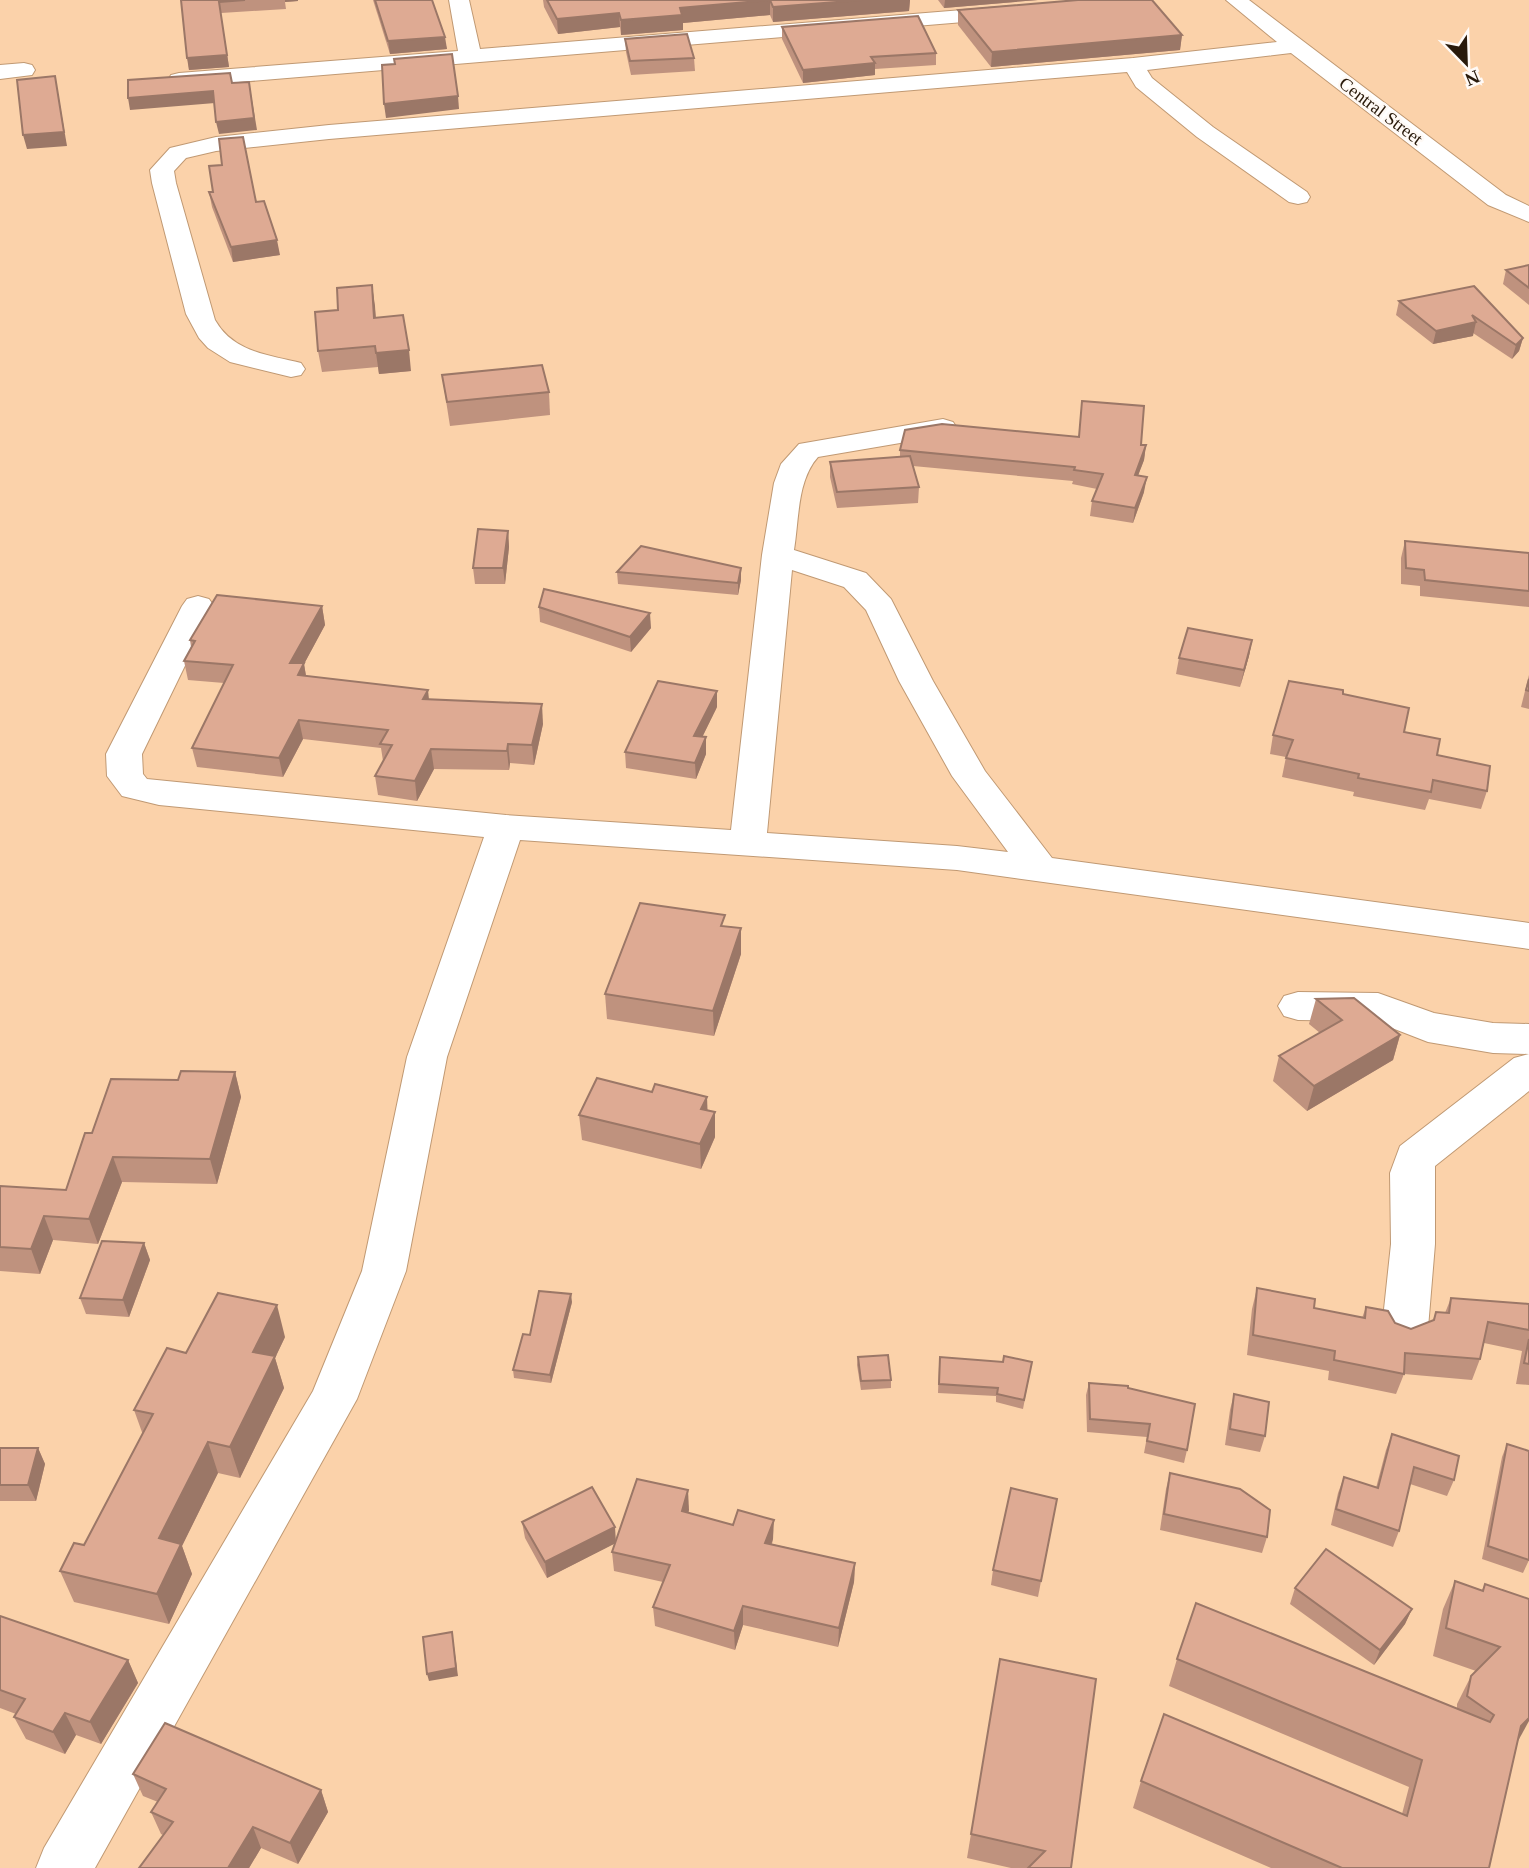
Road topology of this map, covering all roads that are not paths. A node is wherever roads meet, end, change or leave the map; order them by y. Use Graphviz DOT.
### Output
graph roads {
  1 [pos="459,0"];
  2 [pos="1237,0"];
  3 [pos="1027,10"];
  4 [pos="1296,46"];
  5 [pos="470,55"];
  6 [pos="1133,65"];
  7 [pos="24,70"];
  8 [pos="0,72"];
  9 [pos="151,82"];
  10 [pos="1298,197"];
  11 [pos="1529,215"];
  12 [pos="291,369"];
  13 [pos="943,428"];
  14 [pos="778,555"];
  15 [pos="198,606"];
  16 [pos="506,827"];
  17 [pos="748,843"];
  18 [pos="1039,868"];
  19 [pos="1529,936"];
  20 [pos="1298,1006"];
  21 [pos="1529,1039"];
  22 [pos="1529,1069"];
  23 [pos="1405,1328"];
  24 [pos="64,1868"];
  1 -- 5 [label="street"];
  2 -- 4 [label="street, Central Street"];
  3 -- 5 [label="street"];
  4 -- 6 [label="street"];
  4 -- 11 [label="street, Central Street"];
  5 -- 9 [label="street"];
  6 -- 10 [label="street"];
  6 -- 12 [label="street"];
  7 -- 8 [label="street"];
  13 -- 14 [label="street"];
  14 -- 17 [label="street"];
  14 -- 18 [label="street"];
  15 -- 16 [label="street"];
  16 -- 17 [label="street"];
  16 -- 24 [label="street"];
  17 -- 18 [label="street"];
  18 -- 19 [label="street"];
  20 -- 21 [label="street"];
  22 -- 23 [label="street"];
}
